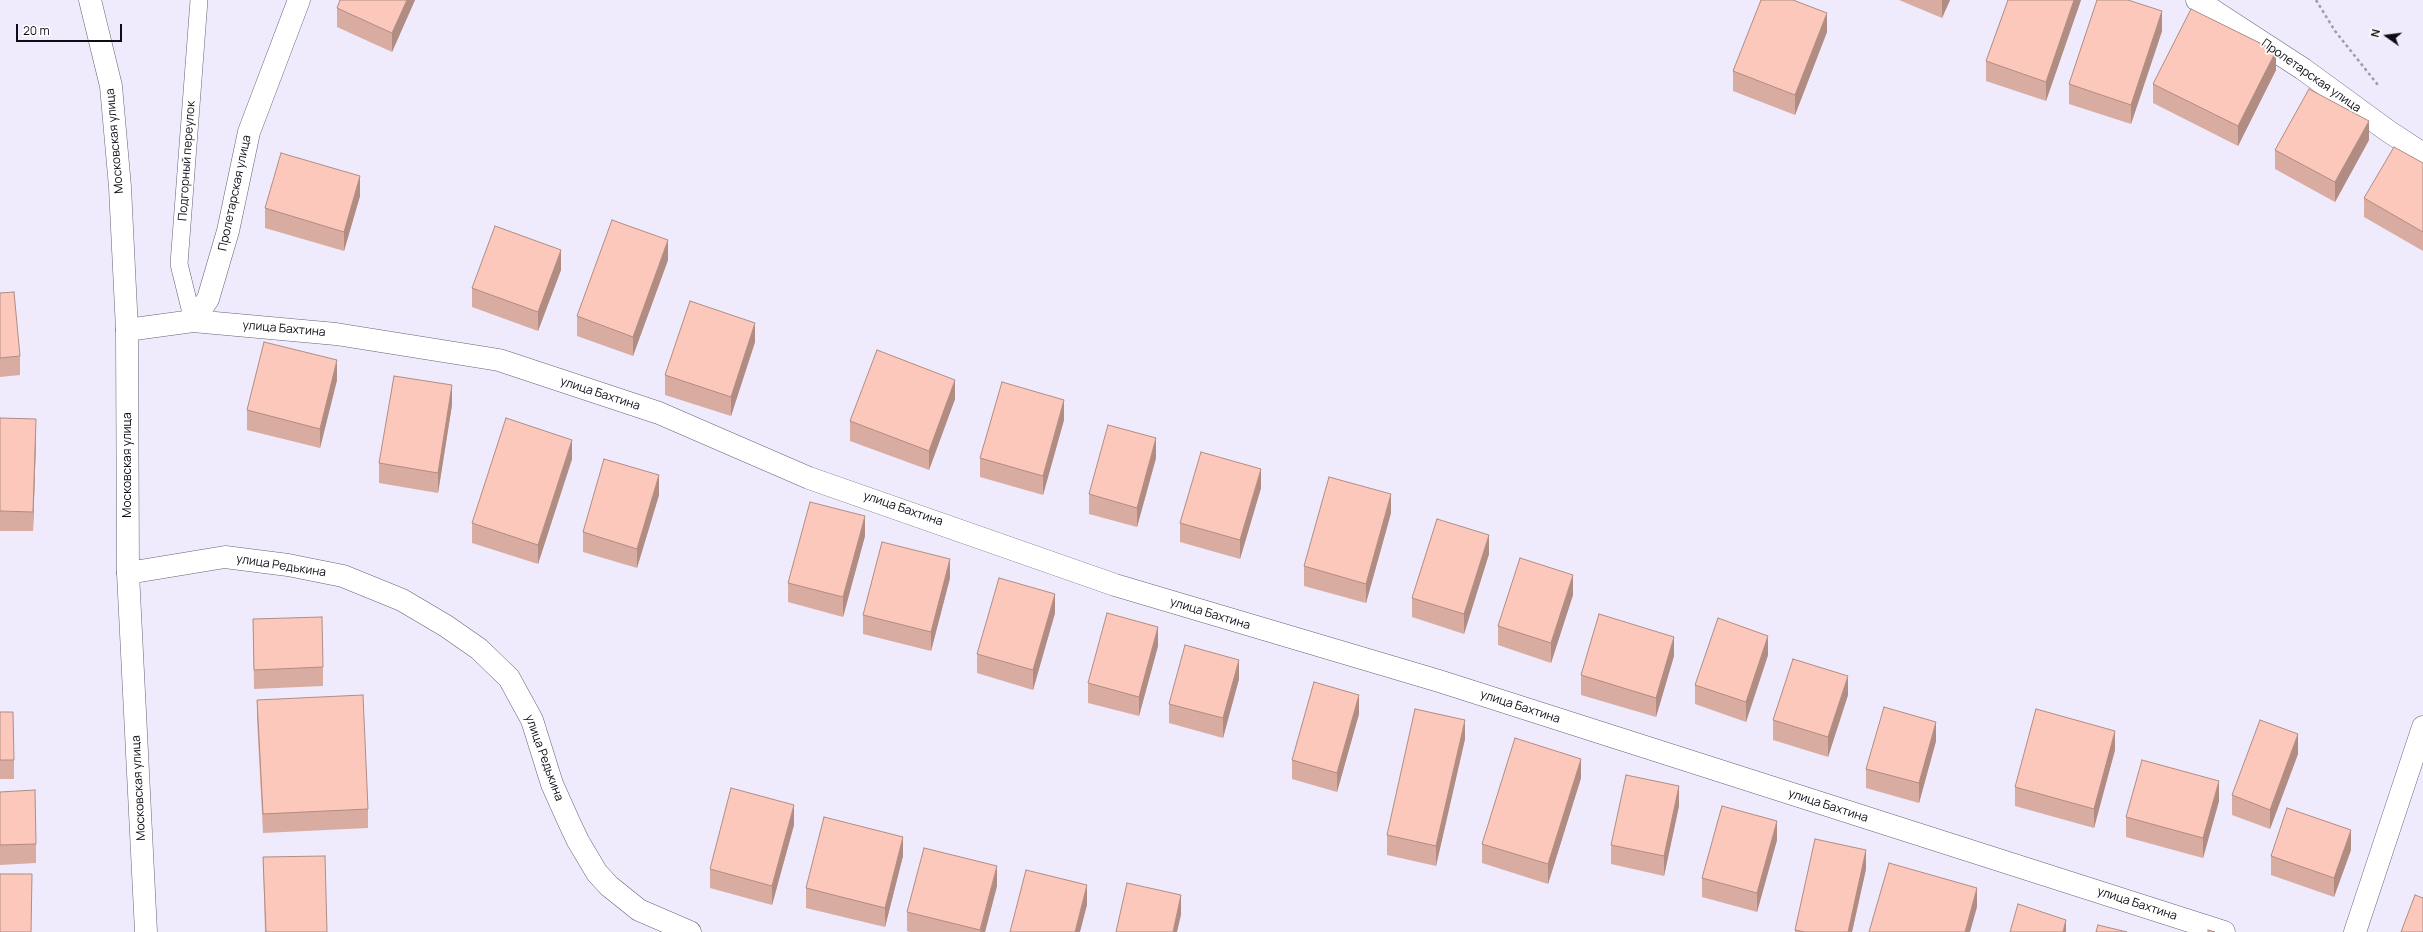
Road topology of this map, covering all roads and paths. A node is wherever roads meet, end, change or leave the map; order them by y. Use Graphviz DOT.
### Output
graph roads {
  1 [pos="90,0"];
  2 [pos="199,0"];
  3 [pos="299,0"];
  4 [pos="2197,0"];
  5 [pos="2316,0"];
  6 [pos="2388,131"];
  7 [pos="2423,154"];
  8 [pos="193,321"];
  9 [pos="127,330"];
  10 [pos="128,573"];
  11 [pos="2423,728"];
  12 [pos="146,932"];
  13 [pos="690,932"];
  14 [pos="2224,932"];
  15 [pos="2355,932"];
  1 -- 9 [label="street, Московская улица"];
  2 -- 8 [label="lane, Подгорный переулок"];
  3 -- 8 [label="street, Пролетарская улица"];
  4 -- 6 [label="street, Пролетарская улица"];
  5 -- 6 [label="path"];
  6 -- 7 [label="street, Пролетарская улица"];
  8 -- 9 [label="street"];
  8 -- 14 [label="street, улица Бахтина"];
  9 -- 10 [label="street, Московская улица"];
  10 -- 12 [label="street, Московская улица"];
  10 -- 13 [label="street, улица Редькина"];
  11 -- 15 [label="street"];
}
